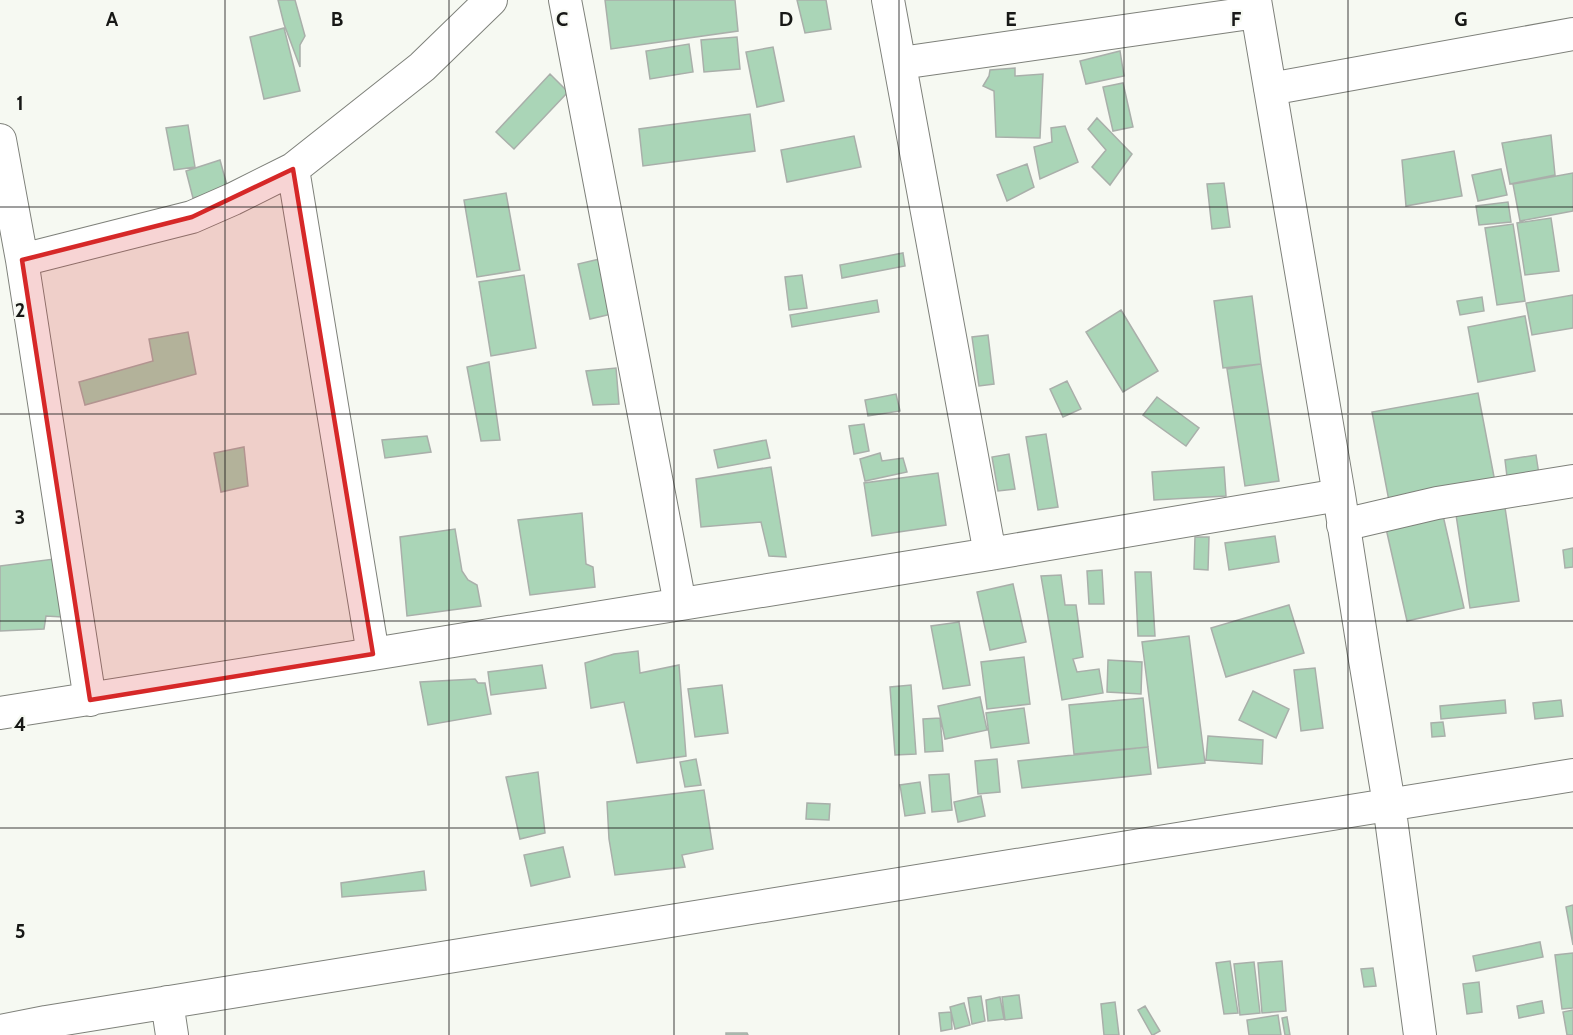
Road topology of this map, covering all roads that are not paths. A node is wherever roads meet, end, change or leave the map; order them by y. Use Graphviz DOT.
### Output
graph roads {
  1 [pos="490,0"];
  2 [pos="565,0"];
  3 [pos="888,0"];
  4 [pos="1256,6"];
  5 [pos="1573,34"];
  6 [pos="901,63"];
  7 [pos="1270,89"];
  8 [pos="0,140"];
  9 [pos="293,169"];
  10 [pos="22,260"];
  11 [pos="1573,481"];
  12 [pos="1341,510"];
  13 [pos="990,554"];
  14 [pos="680,604"];
  15 [pos="372,654"];
  16 [pos="90,700"];
  17 [pos="0,713"];
  18 [pos="1573,775"];
  19 [pos="1389,804"];
  20 [pos="167,1002"];
  21 [pos="0,1031"];
  22 [pos="172,1035"];
  23 [pos="1420,1035"];
  1 -- 9 [label="street"];
  2 -- 14 [label="street"];
  3 -- 6 [label="street"];
  4 -- 6 [label="street"];
  4 -- 7 [label="street"];
  5 -- 7 [label="street"];
  6 -- 13 [label="street"];
  7 -- 12 [label="street"];
  8 -- 10 [label="street"];
  9 -- 10 [label="street"];
  9 -- 15 [label="street"];
  10 -- 16 [label="street"];
  11 -- 12 [label="street"];
  12 -- 13 [label="street"];
  12 -- 19 [label="street"];
  13 -- 14 [label="street"];
  14 -- 15 [label="street"];
  15 -- 16 [label="street"];
  16 -- 17 [label="street"];
  18 -- 19 [label="street"];
  19 -- 20 [label="street"];
  19 -- 23 [label="street"];
  20 -- 21 [label="street"];
  20 -- 22 [label="street"];
}
